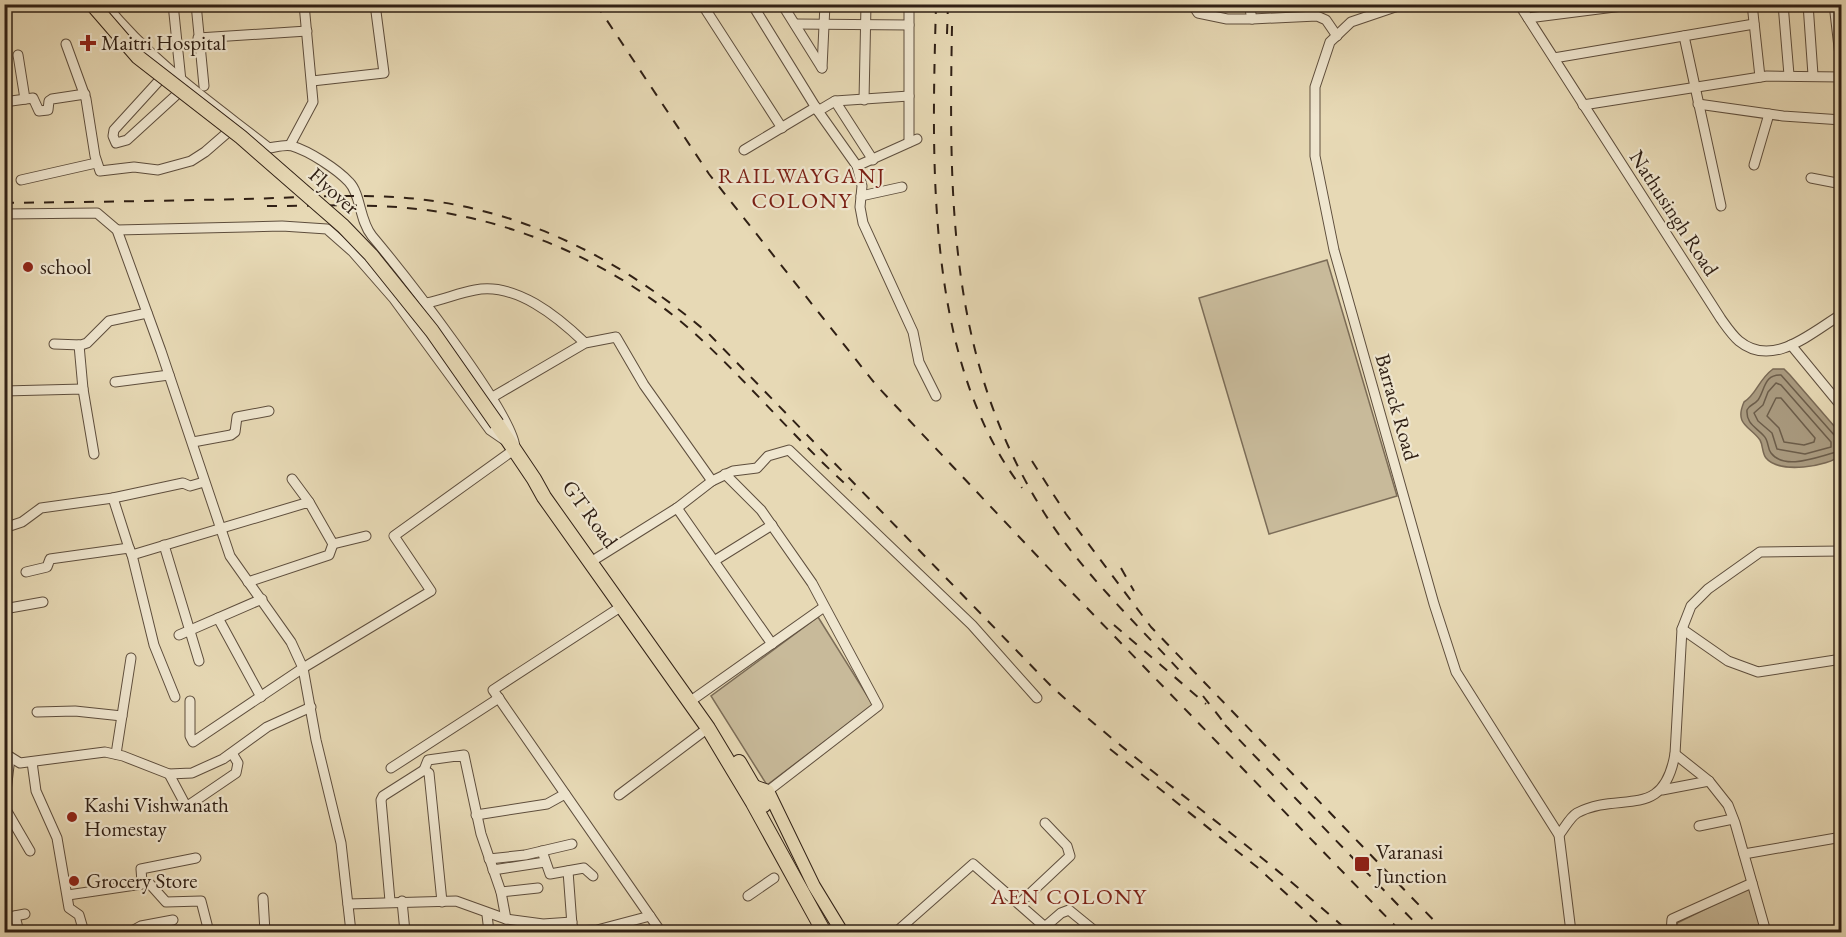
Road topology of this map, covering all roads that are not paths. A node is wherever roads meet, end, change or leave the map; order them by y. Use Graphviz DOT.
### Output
graph roads {
  1 [pos="92,4"];
  2 [pos="105,4"];
  3 [pos="173,4"];
  4 [pos="196,4"];
  5 [pos="304,4"];
  6 [pos="375,4"];
  7 [pos="702,4"];
  8 [pos="752,4"];
  9 [pos="782,4"];
  10 [pos="825,4"];
  11 [pos="866,4"];
  12 [pos="909,4"];
  13 [pos="1192,4"];
  14 [pos="1249,4"];
  15 [pos="1301,4"];
  16 [pos="1404,4"];
  17 [pos="1520,4"];
  18 [pos="1638,4"];
  19 [pos="1752,4"];
  20 [pos="1783,4"];
  21 [pos="1808,4"];
  22 [pos="1834,4"];
  23 [pos="1302,16"];
  24 [pos="1528,18"];
  25 [pos="1252,19"];
  26 [pos="866,23"];
  27 [pos="795,24"];
  28 [pos="825,24"];
  29 [pos="1754,24"];
  30 [pos="909,25"];
  31 [pos="307,31"];
  32 [pos="1336,36"];
  33 [pos="1684,36"];
  34 [pos="198,38"];
  35 [pos="66,44"];
  36 [pos="18,55"];
  37 [pos="1554,58"];
  38 [pos="168,71"];
  39 [pos="1789,75"];
  40 [pos="1813,75"];
  41 [pos="1842,75"];
  42 [pos="1760,77"];
  43 [pos="312,81"];
  44 [pos="184,83"];
  45 [pos="204,86"];
  46 [pos="1694,87"];
  47 [pos="85,94"];
  48 [pos="909,96"];
  49 [pos="25,99"];
  50 [pos="864,100"];
  51 [pos="835,101"];
  52 [pos="4,102"];
  53 [pos="1698,104"];
  54 [pos="1584,105"];
  55 [pos="817,109"];
  56 [pos="1769,114"];
  57 [pos="1842,120"];
  58 [pos="238,123"];
  59 [pos="782,128"];
  60 [pos="290,145"];
  61 [pos="744,150"];
  62 [pos="873,160"];
  63 [pos="96,163"];
  64 [pos="1754,165"];
  65 [pos="857,166"];
  66 [pos="1811,178"];
  67 [pos="21,180"];
  68 [pos="1842,184"];
  69 [pos="902,187"];
  70 [pos="861,196"];
  71 [pos="1721,206"];
  72 [pos="4,214"];
  73 [pos="117,230"];
  74 [pos="377,242"];
  75 [pos="358,257"];
  76 [pos="426,303"];
  77 [pos="147,313"];
  78 [pos="1842,314"];
  79 [pos="585,343"];
  80 [pos="54,344"];
  81 [pos="79,345"];
  82 [pos="1791,345"];
  83 [pos="169,375"];
  84 [pos="115,382"];
  85 [pos="83,389"];
  86 [pos="4,392"];
  87 [pos="936,396"];
  88 [pos="491,398"];
  89 [pos="1842,407"];
  90 [pos="268,411"];
  91 [pos="193,442"];
  92 [pos="513,446"];
  93 [pos="94,454"];
  94 [pos="725,474"];
  95 [pos="292,479"];
  96 [pos="534,479"];
  97 [pos="712,481"];
  98 [pos="204,482"];
  99 [pos="113,498"];
  100 [pos="309,502"];
  101 [pos="677,508"];
  102 [pos="772,525"];
  103 [pos="4,528"];
  104 [pos="222,529"];
  105 [pos="366,536"];
  106 [pos="333,544"];
  107 [pos="164,545"];
  108 [pos="131,551"];
  109 [pos="1842,551"];
  110 [pos="597,558"];
  111 [pos="714,561"];
  112 [pos="26,572"];
  113 [pos="248,582"];
  114 [pos="262,599"];
  115 [pos="43,602"];
  116 [pos="622,606"];
  117 [pos="824,607"];
  118 [pos="4,609"];
  119 [pos="218,618"];
  120 [pos="1682,629"];
  121 [pos="184,633"];
  122 [pos="772,644"];
  123 [pos="131,658"];
  124 [pos="1842,659"];
  125 [pos="199,661"];
  126 [pos="303,668"];
  127 [pos="175,697"];
  128 [pos="261,697"];
  129 [pos="499,698"];
  130 [pos="696,698"];
  131 [pos="1037,698"];
  132 [pos="190,700"];
  133 [pos="311,707"];
  134 [pos="37,712"];
  135 [pos="122,716"];
  136 [pos="711,726"];
  137 [pos="232,753"];
  138 [pos="116,754"];
  139 [pos="1675,754"];
  140 [pos="7,755"];
  141 [pos="32,762"];
  142 [pos="391,768"];
  143 [pos="424,770"];
  144 [pos="169,774"];
  145 [pos="1709,781"];
  146 [pos="750,788"];
  147 [pos="1662,790"];
  148 [pos="565,794"];
  149 [pos="619,795"];
  150 [pos="761,798"];
  151 [pos="5,808"];
  152 [pos="476,815"];
  153 [pos="1733,819"];
  154 [pos="1044,823"];
  155 [pos="1699,826"];
  156 [pos="1559,835"];
  157 [pos="1842,837"];
  158 [pos="572,844"];
  159 [pos="30,850"];
  160 [pos="542,851"];
  161 [pos="1744,854"];
  162 [pos="196,858"];
  163 [pos="489,859"];
  164 [pos="545,862"];
  165 [pos="493,870"];
  166 [pos="568,871"];
  167 [pos="593,876"];
  168 [pos="774,878"];
  169 [pos="142,882"];
  170 [pos="1752,883"];
  171 [pos="538,888"];
  172 [pos="501,892"];
  173 [pos="68,895"];
  174 [pos="748,896"];
  175 [pos="263,898"];
  176 [pos="390,901"];
  177 [pos="402,901"];
  178 [pos="442,902"];
  179 [pos="1020,903"];
  180 [pos="348,904"];
  181 [pos="26,914"];
  182 [pos="488,915"];
  183 [pos="15,916"];
  184 [pos="650,916"];
  185 [pos="4,918"];
  186 [pos="506,919"];
  187 [pos="173,920"];
  188 [pos="572,922"];
  189 [pos="1042,930"];
  190 [pos="596,931"];
  191 [pos="19,933"];
  192 [pos="84,933"];
  193 [pos="130,933"];
  194 [pos="209,933"];
  195 [pos="265,933"];
  196 [pos="351,933"];
  197 [pos="405,933"];
  198 [pos="489,933"];
  199 [pos="661,933"];
  200 [pos="822,933"];
  201 [pos="834,933"];
  202 [pos="842,933"];
  203 [pos="896,933"];
  204 [pos="1096,933"];
  205 [pos="1571,933"];
  206 [pos="1671,933"];
  207 [pos="1766,933"];
  1 -- 92 [label="highway, Flyover, bridge"];
  2 -- 38 [label="street"];
  3 -- 44 [label="street"];
  4 -- 34 [label="street"];
  5 -- 31 [label="street"];
  6 -- 43 [label="street"];
  7 -- 59 [label="street"];
  8 -- 55 [label="street"];
  9 -- 27 [label="street"];
  10 -- 28 [label="street"];
  11 -- 26 [label="street"];
  12 -- 30 [label="street"];
  13 -- 25 [label="street"];
  14 -- 25 [label="street"];
  15 -- 23 [label="street"];
  16 -- 32 [label="street, Barrack Road"];
  17 -- 24 [label="street, Nathusingh Road"];
  18 -- 24 [label="street"];
  19 -- 29 [label="street"];
  20 -- 39 [label="street"];
  21 -- 40 [label="street"];
  22 -- 41 [label="street"];
  23 -- 25 [label="street"];
  23 -- 32 [label="street"];
  24 -- 37 [label="street, Nathusingh Road"];
  26 -- 28 [label="street"];
  26 -- 30 [label="street"];
  26 -- 50 [label="street"];
  27 -- 28 [label="street"];
  27 -- 28 [label="street"];
  29 -- 33 [label="street"];
  29 -- 42 [label="street"];
  30 -- 48 [label="street"];
  31 -- 34 [label="street"];
  31 -- 43 [label="street"];
  32 -- 156 [label="street, Barrack Road"];
  33 -- 37 [label="street"];
  33 -- 46 [label="street"];
  34 -- 45 [label="street"];
  35 -- 47 [label="street"];
  36 -- 49 [label="street"];
  37 -- 54 [label="street, Nathusingh Road"];
  38 -- 44 [label="street"];
  38 -- 44 [label="street"];
  39 -- 40 [label="street"];
  39 -- 42 [label="street"];
  40 -- 41 [label="street"];
  42 -- 46 [label="street"];
  43 -- 60 [label="street"];
  44 -- 58 [label="street"];
  46 -- 53 [label="street"];
  46 -- 54 [label="street"];
  47 -- 49 [label="street"];
  47 -- 63 [label="street"];
  48 -- 50 [label="street"];
  48 -- 62 [label="street"];
  49 -- 52 [label="street"];
  50 -- 51 [label="street"];
  51 -- 55 [label="street"];
  51 -- 62 [label="street"];
  53 -- 56 [label="street"];
  53 -- 71 [label="street"];
  54 -- 82 [label="street, Nathusingh Road"];
  55 -- 59 [label="street"];
  55 -- 65 [label="street"];
  56 -- 57 [label="street"];
  56 -- 64 [label="street"];
  58 -- 60 [label="street"];
  58 -- 63 [label="street"];
  59 -- 61 [label="street"];
  60 -- 74 [label="street"];
  62 -- 65 [label="street"];
  63 -- 67 [label="street"];
  65 -- 70 [label="street"];
  66 -- 68 [label="street"];
  69 -- 70 [label="street"];
  70 -- 87 [label="street"];
  72 -- 73 [label="street"];
  73 -- 75 [label="street"];
  73 -- 77 [label="street"];
  74 -- 75 [label="street"];
  74 -- 76 [label="street"];
  75 -- 92 [label="street"];
  76 -- 79 [label="street"];
  76 -- 88 [label="street"];
  77 -- 81 [label="street"];
  77 -- 83 [label="street"];
  78 -- 82 [label="street, Nathusingh Road"];
  79 -- 88 [label="street"];
  79 -- 97 [label="street"];
  80 -- 81 [label="street"];
  81 -- 85 [label="street"];
  82 -- 89 [label="street"];
  83 -- 84 [label="street"];
  83 -- 91 [label="street"];
  85 -- 86 [label="street"];
  85 -- 93 [label="street"];
  88 -- 92 [label="street"];
  90 -- 91 [label="street"];
  91 -- 98 [label="street"];
  92 -- 96 [label="highway, Flyover"];
  92 -- 126 [label="street"];
  94 -- 97 [label="street"];
  94 -- 102 [label="street"];
  94 -- 131 [label="street"];
  95 -- 100 [label="street"];
  96 -- 110 [label="highway, GT Road"];
  96 -- 116 [label="highway, GT Road"];
  97 -- 101 [label="street"];
  98 -- 99 [label="street"];
  98 -- 104 [label="street"];
  99 -- 103 [label="street"];
  99 -- 108 [label="street"];
  100 -- 104 [label="street"];
  100 -- 106 [label="street"];
  101 -- 110 [label="street"];
  101 -- 111 [label="street"];
  102 -- 111 [label="street"];
  102 -- 117 [label="street"];
  104 -- 107 [label="street"];
  104 -- 113 [label="street"];
  105 -- 106 [label="street"];
  106 -- 113 [label="street"];
  107 -- 108 [label="street"];
  107 -- 121 [label="street"];
  108 -- 112 [label="street"];
  108 -- 127 [label="street"];
  109 -- 120 [label="street"];
  110 -- 130 [label="highway, GT Road"];
  111 -- 122 [label="street"];
  113 -- 114 [label="street"];
  114 -- 119 [label="street"];
  114 -- 126 [label="street"];
  115 -- 118 [label="street"];
  116 -- 129 [label="street"];
  116 -- 136 [label="highway, GT Road"];
  117 -- 122 [label="street"];
  117 -- 150 [label="street"];
  119 -- 121 [label="street"];
  119 -- 128 [label="street"];
  120 -- 124 [label="street"];
  120 -- 139 [label="street"];
  121 -- 125 [label="street"];
  122 -- 130 [label="street"];
  123 -- 135 [label="street"];
  126 -- 128 [label="street"];
  126 -- 133 [label="street"];
  128 -- 132 [label="street"];
  129 -- 142 [label="street"];
  129 -- 148 [label="street"];
  130 -- 136 [label="highway, GT Road"];
  133 -- 137 [label="street"];
  133 -- 180 [label="street"];
  134 -- 135 [label="street"];
  135 -- 138 [label="street"];
  136 -- 146 [label="highway, GT Road"];
  136 -- 149 [label="street"];
  137 -- 144 [label="street"];
  137 -- 144 [label="street"];
  138 -- 141 [label="street"];
  138 -- 144 [label="street"];
  139 -- 145 [label="street"];
  139 -- 147 [label="street"];
  140 -- 141 [label="street"];
  140 -- 151 [label="street"];
  141 -- 173 [label="street"];
  143 -- 152 [label="street"];
  143 -- 176 [label="street"];
  143 -- 178 [label="street"];
  145 -- 147 [label="street"];
  145 -- 153 [label="street"];
  146 -- 150 [label="highway"];
  146 -- 200 [label="main road, GT Road"];
  147 -- 156 [label="street"];
  148 -- 152 [label="street"];
  148 -- 184 [label="street"];
  150 -- 200 [label="highway"];
  150 -- 201 [label="highway"];
  150 -- 202 [label="main road"];
  151 -- 159 [label="street"];
  152 -- 163 [label="street"];
  153 -- 155 [label="street"];
  153 -- 161 [label="street"];
  154 -- 179 [label="street"];
  156 -- 205 [label="street"];
  157 -- 161 [label="street"];
  158 -- 160 [label="street"];
  160 -- 163 [label="street"];
  160 -- 164 [label="street"];
  161 -- 170 [label="street"];
  162 -- 169 [label="street"];
  163 -- 165 [label="street"];
  164 -- 165 [label="street"];
  164 -- 166 [label="street"];
  165 -- 172 [label="street"];
  166 -- 167 [label="street"];
  166 -- 188 [label="street"];
  168 -- 174 [label="street"];
  169 -- 173 [label="street"];
  169 -- 194 [label="street"];
  170 -- 206 [label="street"];
  170 -- 207 [label="street"];
  171 -- 172 [label="street"];
  172 -- 186 [label="street"];
  173 -- 192 [label="street"];
  175 -- 195 [label="street"];
  176 -- 177 [label="street"];
  176 -- 180 [label="street"];
  177 -- 178 [label="street"];
  177 -- 197 [label="street"];
  178 -- 182 [label="street"];
  179 -- 189 [label="street"];
  179 -- 203 [label="street"];
  180 -- 196 [label="street"];
  181 -- 183 [label="street"];
  182 -- 186 [label="street"];
  182 -- 198 [label="street"];
  183 -- 185 [label="street"];
  183 -- 191 [label="street"];
  184 -- 190 [label="street"];
  184 -- 199 [label="street"];
  186 -- 188 [label="street"];
  187 -- 193 [label="street"];
  188 -- 190 [label="street"];
  189 -- 204 [label="street"];
}
